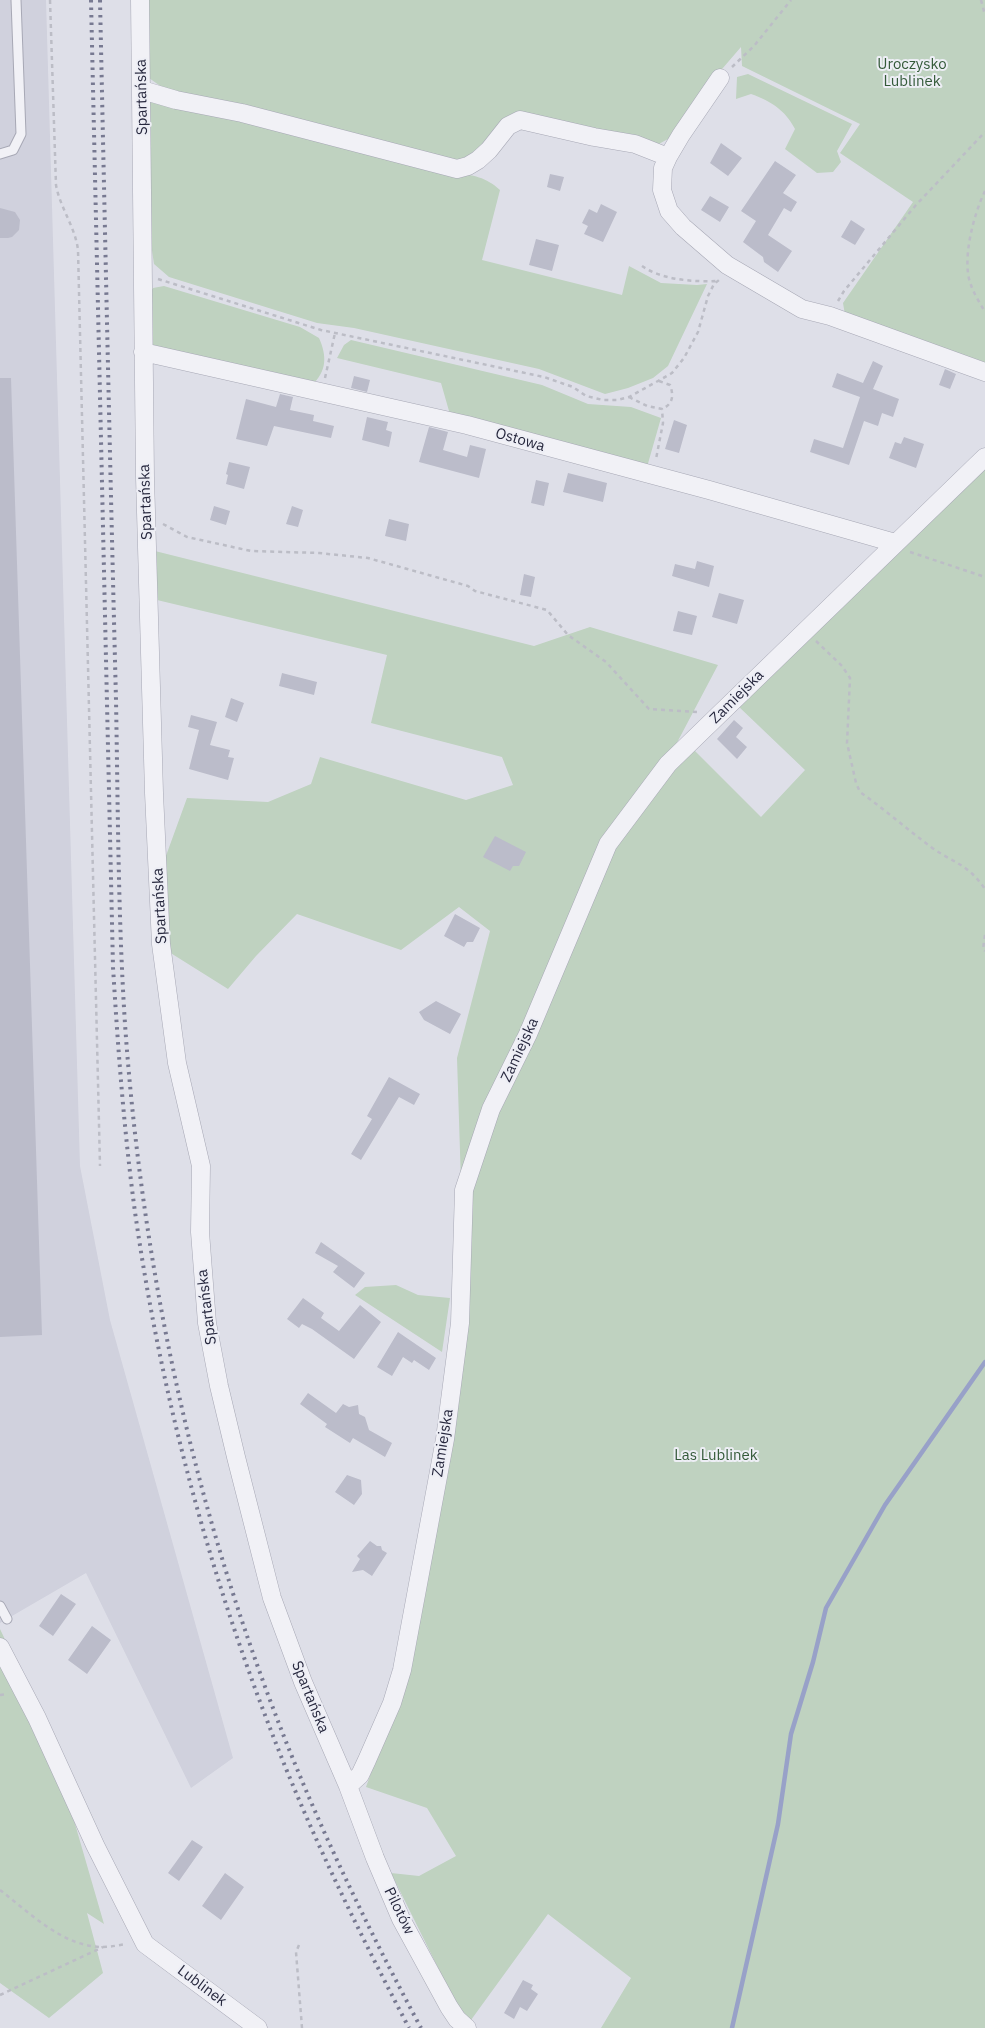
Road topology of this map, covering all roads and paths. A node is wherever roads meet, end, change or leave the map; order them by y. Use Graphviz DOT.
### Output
graph roads {
  1 [pos="16,0"];
  2 [pos="50,0"];
  3 [pos="140,0"];
  4 [pos="791,0"];
  5 [pos="981,0"];
  6 [pos="985,15"];
  7 [pos="720,78"];
  8 [pos="142,90"];
  9 [pos="985,132"];
  10 [pos="0,154"];
  11 [pos="668,157"];
  12 [pos="985,191"];
  13 [pos="727,265"];
  14 [pos="642,266"];
  15 [pos="144,275"];
  16 [pos="718,281"];
  17 [pos="985,312"];
  18 [pos="830,316"];
  19 [pos="335,333"];
  20 [pos="143,352"];
  21 [pos="985,372"];
  22 [pos="658,381"];
  23 [pos="318,391"];
  24 [pos="629,397"];
  25 [pos="662,409"];
  26 [pos="985,457"];
  27 [pos="651,476"];
  28 [pos="146,516"];
  29 [pos="893,544"];
  30 [pos="985,577"];
  31 [pos="804,631"];
  32 [pos="716,718"];
  33 [pos="985,889"];
  34 [pos="985,935"];
  35 [pos="985,951"];
  36 [pos="100,1166"];
  37 [pos="0,1606"];
  38 [pos="7,1619"];
  39 [pos="0,1647"];
  40 [pos="348,1786"];
  41 [pos="0,1890"];
  42 [pos="145,1944"];
  43 [pos="300,1945"];
  44 [pos="103,1947"];
  45 [pos="0,1995"];
  46 [pos="258,2028"];
  47 [pos="302,2028"];
  48 [pos="467,2028"];
  1 -- 10 [label="lane"];
  2 -- 36 [label="path"];
  3 -- 8 [label="street, Spartańska"];
  4 -- 7 [label="path"];
  5 -- 6 [label="path"];
  7 -- 11 [label="street"];
  8 -- 11 [label="street"];
  8 -- 15 [label="street, Spartańska"];
  9 -- 18 [label="path"];
  11 -- 13 [label="street"];
  12 -- 17 [label="path"];
  13 -- 16 [label="path"];
  13 -- 18 [label="street"];
  14 -- 16 [label="path"];
  15 -- 19 [label="path"];
  15 -- 20 [label="street, Spartańska"];
  16 -- 22 [label="path"];
  18 -- 21 [label="street"];
  19 -- 23 [label="path"];
  19 -- 24 [label="path"];
  20 -- 23 [label="street, Ostowa"];
  20 -- 28 [label="street, Spartańska"];
  22 -- 24 [label="path"];
  22 -- 25 [label="path"];
  23 -- 27 [label="street, Ostowa"];
  24 -- 25 [label="path"];
  25 -- 27 [label="path"];
  26 -- 29 [label="street, Zamiejska"];
  27 -- 29 [label="street, Ostowa"];
  28 -- 32 [label="path"];
  28 -- 40 [label="street, Spartańska"];
  29 -- 30 [label="path"];
  29 -- 31 [label="street, Zamiejska"];
  31 -- 32 [label="street, Zamiejska"];
  31 -- 33 [label="path"];
  32 -- 40 [label="street, Zamiejska"];
  34 -- 35 [label="path"];
  37 -- 38 [label="lane"];
  39 -- 42 [label="street"];
  40 -- 48 [label="street, Pilotów"];
  41 -- 44 [label="path"];
  42 -- 44 [label="path"];
  42 -- 46 [label="street, Lublinek"];
  43 -- 47 [label="path"];
  44 -- 45 [label="path"];
}
